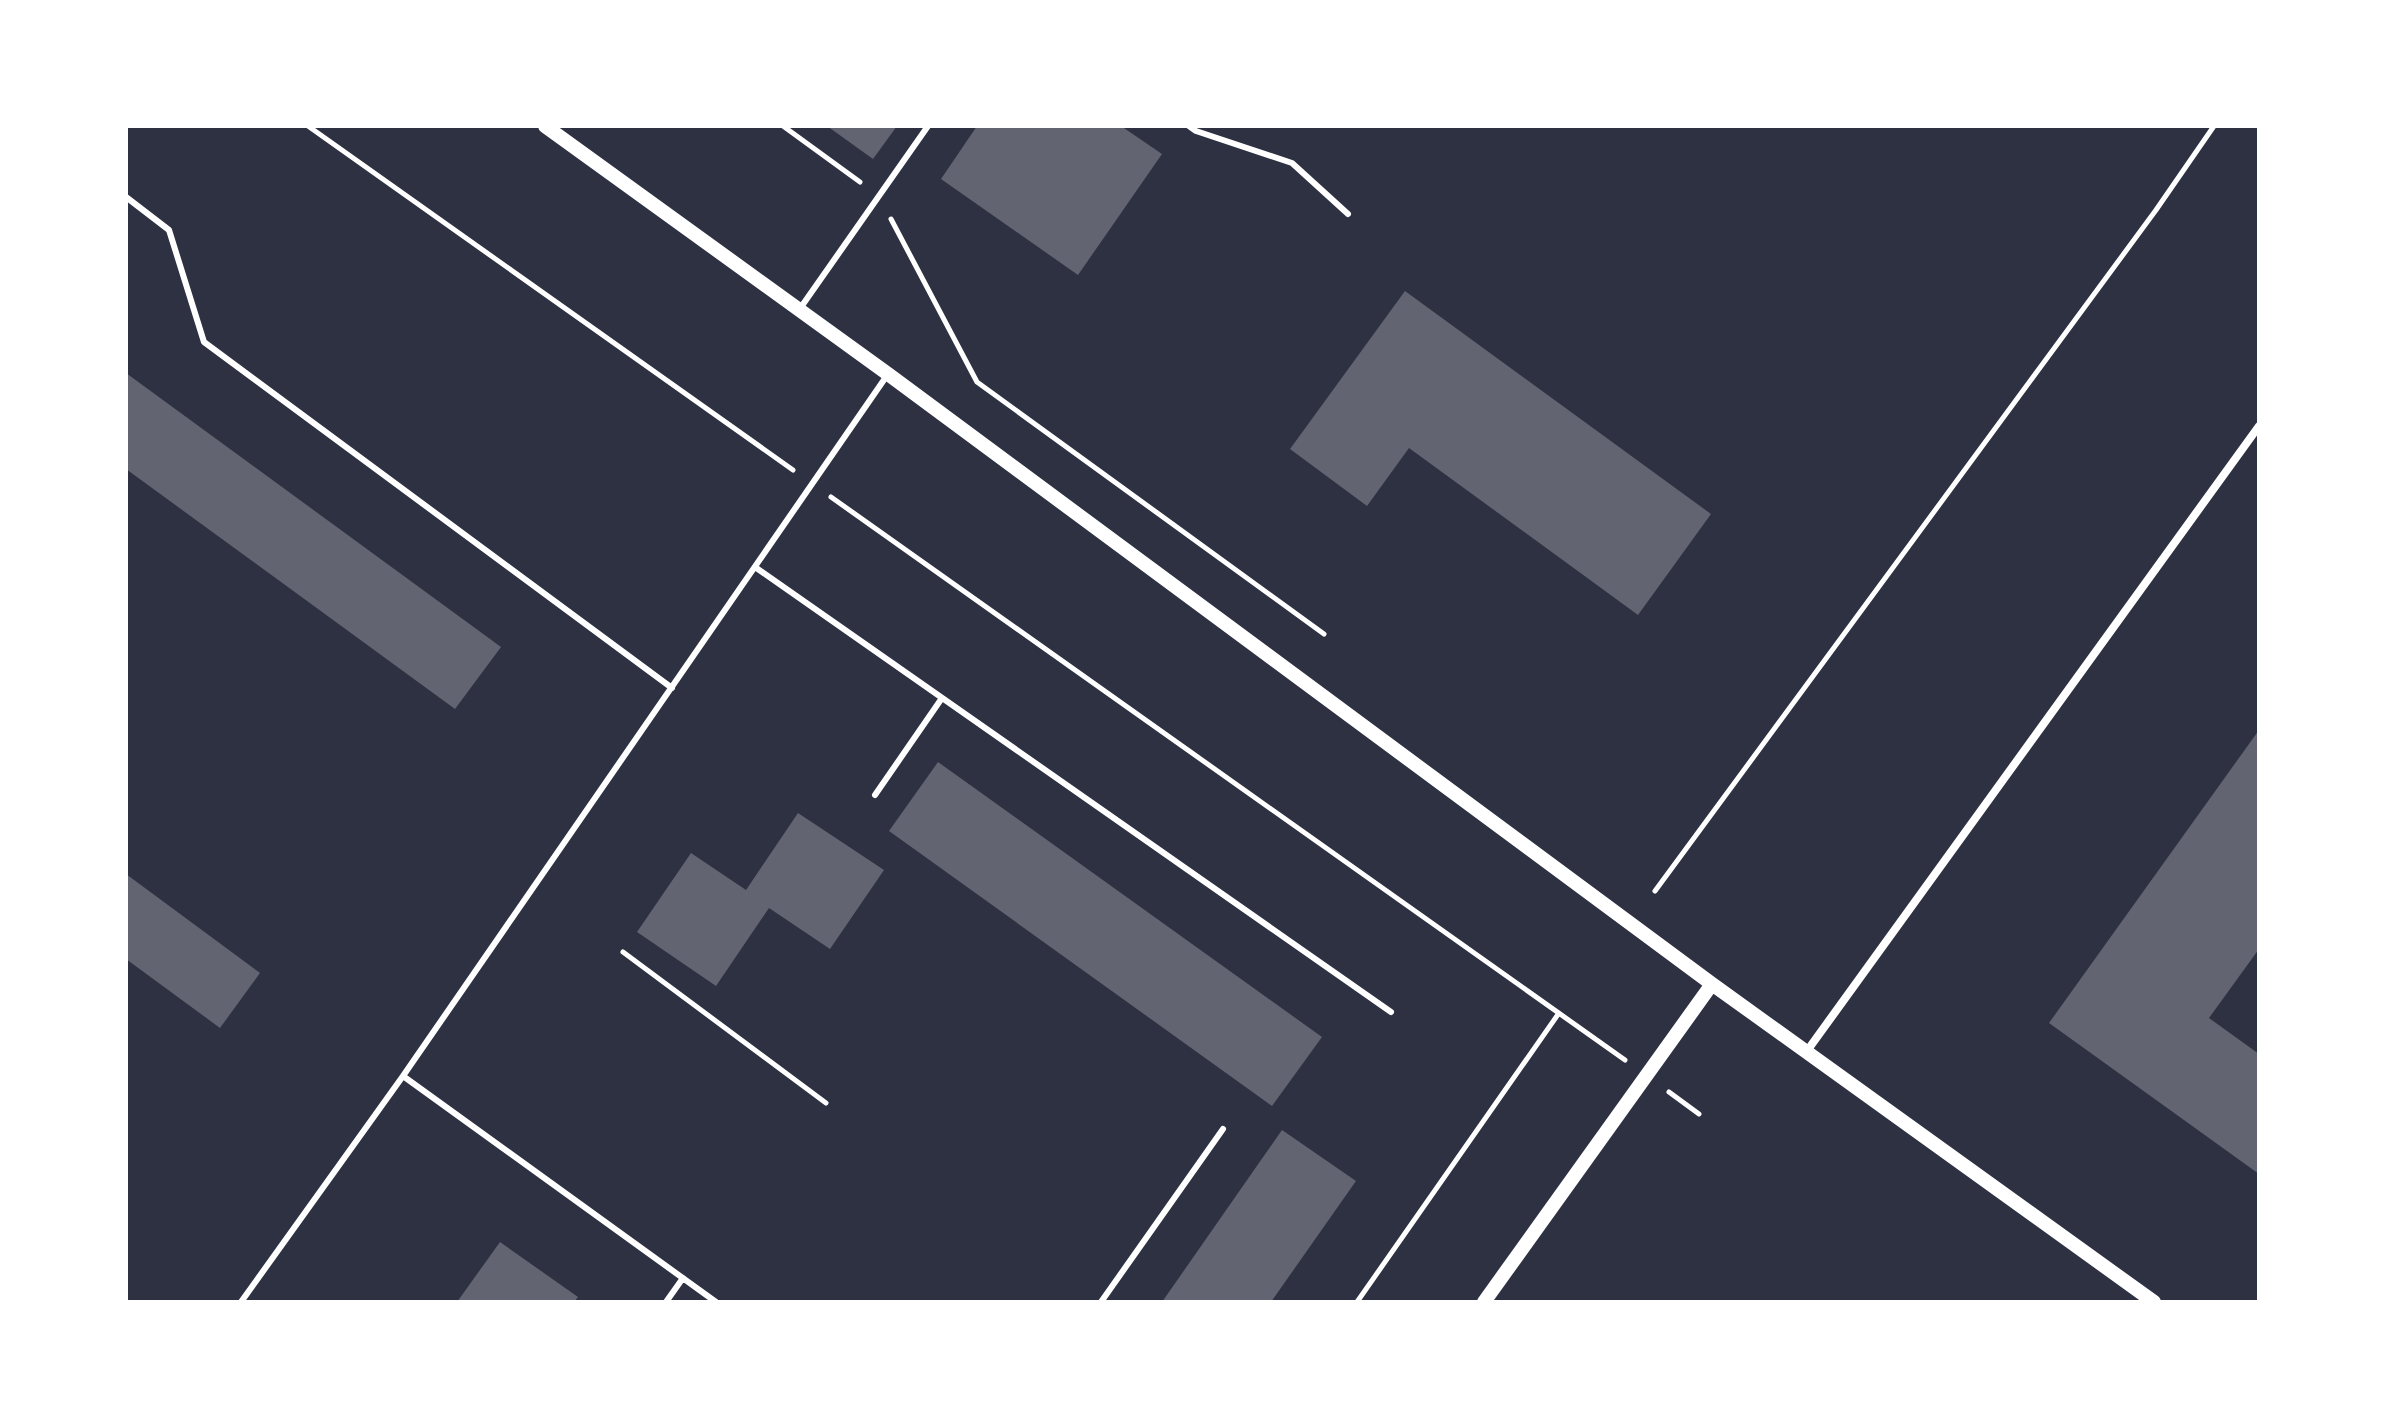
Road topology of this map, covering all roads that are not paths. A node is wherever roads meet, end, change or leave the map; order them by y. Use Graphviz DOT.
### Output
graph roads {
  1 [pos="545,126"];
  2 [pos="928,126"];
  3 [pos="1189,126"];
  4 [pos="126,197"];
  5 [pos="1348,214"];
  6 [pos="799,310"];
  7 [pos="888,374"];
  8 [pos="2259,426"];
  9 [pos="755,567"];
  10 [pos="672,688"];
  11 [pos="942,698"];
  12 [pos="875,795"];
  13 [pos="1712,984"];
  14 [pos="1391,1012"];
  15 [pos="1807,1051"];
  16 [pos="403,1076"];
  17 [pos="1223,1129"];
  18 [pos="683,1278"];
  19 [pos="241,1302"];
  20 [pos="666,1302"];
  21 [pos="716,1302"];
  22 [pos="1101,1302"];
  23 [pos="1484,1302"];
  24 [pos="2154,1302"];
  1 -- 6 [label="street"];
  2 -- 6 [label="lane"];
  3 -- 5 [label="lane"];
  4 -- 10 [label="lane"];
  6 -- 7 [label="street"];
  7 -- 9 [label="lane"];
  7 -- 13 [label="street"];
  8 -- 15 [label="street"];
  9 -- 10 [label="lane"];
  9 -- 11 [label="lane"];
  10 -- 16 [label="lane"];
  11 -- 12 [label="lane"];
  11 -- 14 [label="lane"];
  13 -- 15 [label="street"];
  13 -- 23 [label="street"];
  15 -- 24 [label="street"];
  16 -- 18 [label="lane"];
  16 -- 19 [label="lane"];
  17 -- 22 [label="lane"];
  18 -- 20 [label="lane"];
  18 -- 21 [label="lane"];
}
